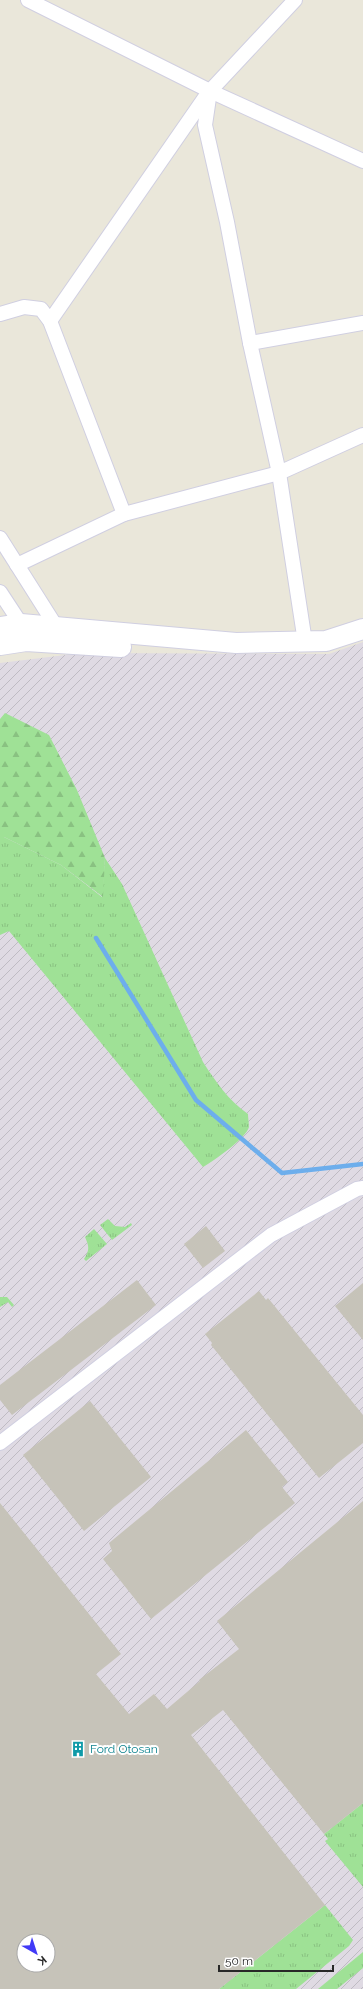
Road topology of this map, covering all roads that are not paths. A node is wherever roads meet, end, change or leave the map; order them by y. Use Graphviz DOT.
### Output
graph roads {
  1 [pos="28,0"];
  2 [pos="295,0"];
  3 [pos="210,91"];
  4 [pos="363,161"];
  5 [pos="0,314"];
  6 [pos="50,321"];
  7 [pos="363,323"];
  8 [pos="250,343"];
  9 [pos="363,435"];
  10 [pos="279,473"];
  11 [pos="124,514"];
  12 [pos="0,538"];
  13 [pos="17,565"];
  14 [pos="0,592"];
  15 [pos="21,624"];
  16 [pos="0,627"];
  17 [pos="57,628"];
  18 [pos="363,629"];
  19 [pos="305,642"];
  20 [pos="363,642"];
  21 [pos="0,645"];
  22 [pos="363,1188"];
  23 [pos="0,1443"];
  1 -- 3 [label="street"];
  2 -- 3 [label="street"];
  3 -- 4 [label="street"];
  3 -- 6 [label="street"];
  3 -- 8 [label="street"];
  5 -- 6 [label="street"];
  6 -- 11 [label="street"];
  7 -- 8 [label="street"];
  8 -- 10 [label="street"];
  9 -- 10 [label="street"];
  10 -- 11 [label="street"];
  10 -- 19 [label="street"];
  11 -- 13 [label="street"];
  12 -- 13 [label="street"];
  13 -- 17 [label="street"];
  14 -- 15 [label="street"];
  15 -- 16 [label="main road"];
  15 -- 17 [label="main road"];
  17 -- 19 [label="main road"];
  18 -- 19 [label="main road"];
  20 -- 21 [label="main road"];
  22 -- 23 [label="street"];
}
